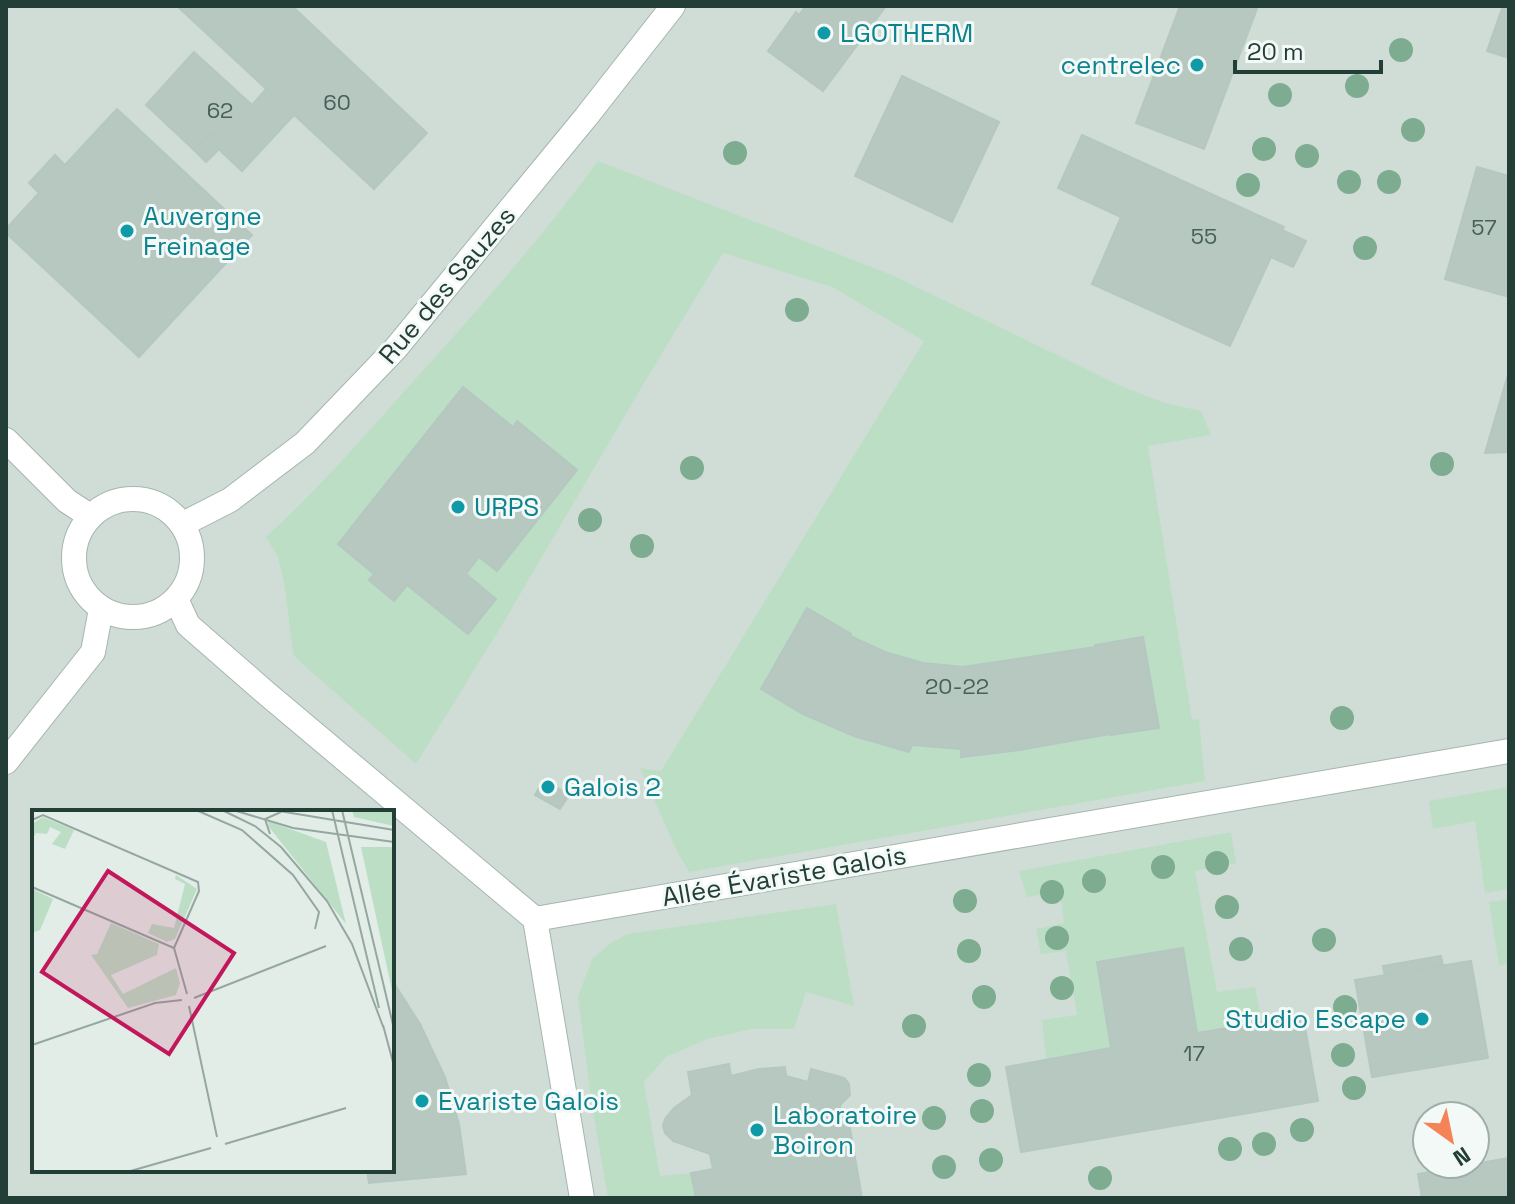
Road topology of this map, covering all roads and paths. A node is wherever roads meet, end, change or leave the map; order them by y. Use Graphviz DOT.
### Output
graph roads {
  1 [pos="673,6"];
  2 [pos="6,440"];
  3 [pos="90,516"];
  4 [pos="183,524"];
  5 [pos="176,599"];
  6 [pos="101,609"];
  7 [pos="1509,751"];
  8 [pos="6,762"];
  9 [pos="535,919"];
  10 [pos="582,1198"];
  1 -- 4 [label="street, Rue des Sauzes"];
  2 -- 3 [label="street"];
  3 -- 4 [label="street"];
  3 -- 6 [label="street"];
  4 -- 5 [label="street"];
  5 -- 6 [label="street"];
  5 -- 9 [label="street"];
  6 -- 8 [label="street"];
  7 -- 9 [label="street, Allée Évariste Galois"];
  9 -- 10 [label="street"];
}
